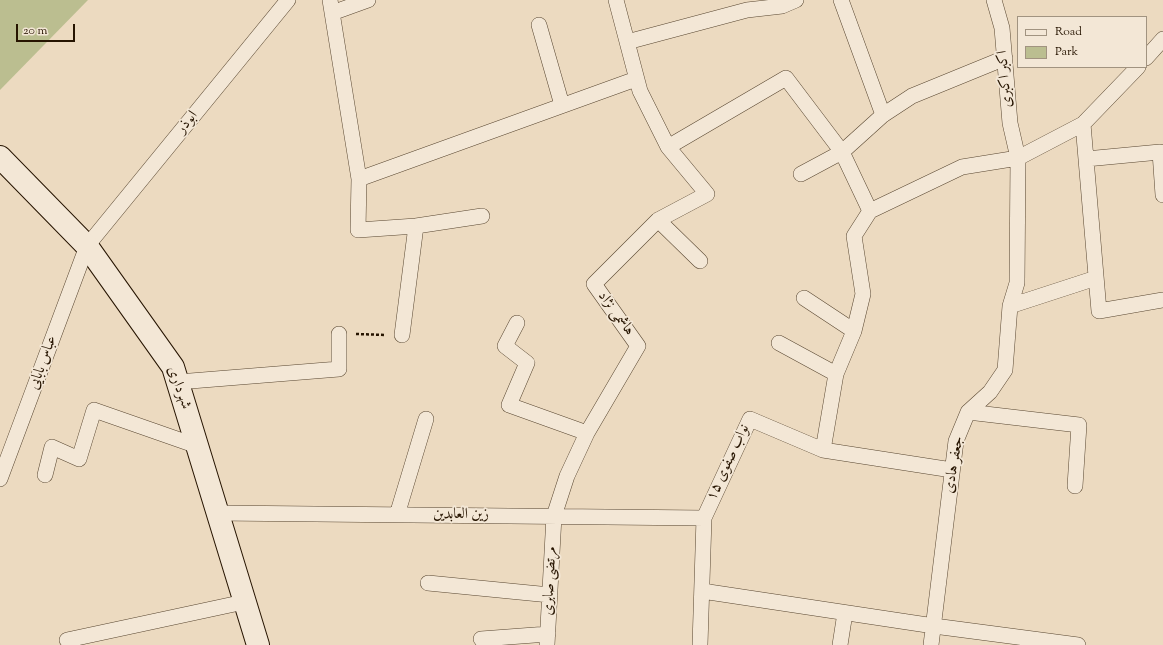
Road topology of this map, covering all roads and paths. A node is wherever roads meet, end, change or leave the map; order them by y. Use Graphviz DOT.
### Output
graph roads {
  1 [pos="288,0"];
  2 [pos="368,0"];
  3 [pos="616,0"];
  4 [pos="796,0"];
  5 [pos="841,0"];
  6 [pos="994,0"];
  7 [pos="746,5"];
  8 [pos="331,7"];
  9 [pos="539,24"];
  10 [pos="1163,39"];
  11 [pos="627,42"];
  12 [pos="1147,57"];
  13 [pos="1004,58"];
  14 [pos="1137,68"];
  15 [pos="636,79"];
  16 [pos="562,105"];
  17 [pos="883,115"];
  18 [pos="1083,124"];
  19 [pos="668,147"];
  20 [pos="842,152"];
  21 [pos="0,157"];
  22 [pos="1018,158"];
  23 [pos="1086,159"];
  24 [pos="801,174"];
  25 [pos="359,179"];
  26 [pos="1163,195"];
  27 [pos="870,211"];
  28 [pos="482,216"];
  29 [pos="658,220"];
  30 [pos="416,226"];
  31 [pos="87,246"];
  32 [pos="700,261"];
  33 [pos="1096,278"];
  34 [pos="804,298"];
  35 [pos="1163,300"];
  36 [pos="1010,306"];
  37 [pos="517,323"];
  38 [pos="854,331"];
  39 [pos="340,334"];
  40 [pos="402,335"];
  41 [pos="779,343"];
  42 [pos="836,374"];
  43 [pos="178,382"];
  44 [pos="968,412"];
  45 [pos="426,419"];
  46 [pos="587,433"];
  47 [pos="197,446"];
  48 [pos="823,450"];
  49 [pos="4,460"];
  50 [pos="952,470"];
  51 [pos="45,475"];
  52 [pos="0,479"];
  53 [pos="1075,486"];
  54 [pos="218,513"];
  55 [pos="397,515"];
  56 [pos="554,516"];
  57 [pos="704,518"];
  58 [pos="428,583"];
  59 [pos="702,590"];
  60 [pos="550,595"];
  61 [pos="244,602"];
  62 [pos="845,613"];
  63 [pos="934,626"];
  64 [pos="481,639"];
  65 [pos="67,640"];
  66 [pos="548,640"];
  67 [pos="258,645"];
  68 [pos="700,645"];
  69 [pos="840,645"];
  70 [pos="931,645"];
  71 [pos="1078,645"];
  1 -- 31 [label="street, ابوذر"];
  2 -- 8 [label="street"];
  3 -- 11 [label="street"];
  4 -- 7 [label="street"];
  5 -- 17 [label="street"];
  6 -- 13 [label="street, اکبر اکبری"];
  7 -- 11 [label="street"];
  8 -- 25 [label="street"];
  9 -- 16 [label="street"];
  10 -- 12 [label="street"];
  11 -- 15 [label="street"];
  13 -- 17 [label="street"];
  13 -- 22 [label="street, اکبر اکبری"];
  14 -- 18 [label="street"];
  15 -- 16 [label="street"];
  15 -- 19 [label="street"];
  16 -- 25 [label="street"];
  17 -- 20 [label="street"];
  18 -- 22 [label="street"];
  18 -- 23 [label="street"];
  19 -- 20 [label="street"];
  19 -- 29 [label="street, هاشمی نژاد"];
  20 -- 24 [label="street"];
  20 -- 27 [label="street"];
  21 -- 31 [label="main road, شهرداری"];
  22 -- 27 [label="street"];
  22 -- 36 [label="street, جعفر هادی"];
  23 -- 26 [label="street"];
  23 -- 33 [label="street"];
  25 -- 30 [label="street"];
  27 -- 38 [label="street"];
  28 -- 30 [label="street"];
  29 -- 32 [label="street"];
  29 -- 46 [label="street, هاشمی نژاد"];
  30 -- 40 [label="street"];
  31 -- 43 [label="main road, شهرداری"];
  31 -- 49 [label="street, عباس بابایی"];
  33 -- 35 [label="street"];
  33 -- 36 [label="street"];
  34 -- 38 [label="street"];
  36 -- 44 [label="street, جعفر هادی"];
  37 -- 46 [label="street"];
  38 -- 42 [label="street"];
  39 -- 40 [label="path"];
  39 -- 43 [label="street"];
  41 -- 42 [label="street"];
  42 -- 48 [label="street"];
  43 -- 47 [label="main road, شهرداری"];
  44 -- 50 [label="street, جعفر هادی"];
  44 -- 53 [label="street"];
  45 -- 55 [label="street"];
  46 -- 56 [label="street, هاشمی نژاد"];
  47 -- 51 [label="street"];
  47 -- 54 [label="main road, شهرداری"];
  48 -- 50 [label="street, نواب صفوی ۱۵"];
  48 -- 57 [label="street, نواب صفوی ۱۵"];
  49 -- 52 [label="street, عباس بابایی"];
  50 -- 63 [label="street, جعفر هادی"];
  54 -- 55 [label="street, زین العابدین"];
  54 -- 61 [label="main road, شهرداری"];
  55 -- 56 [label="street, زین العابدین"];
  56 -- 57 [label="street, زین العابدین"];
  56 -- 60 [label="street, مرتضی صابری"];
  57 -- 59 [label="street, نواب صفوی ۱۵"];
  58 -- 60 [label="street"];
  59 -- 62 [label="street"];
  59 -- 68 [label="street, نواب صفوی ۱۵"];
  60 -- 66 [label="street, مرتضی صابری"];
  61 -- 65 [label="street"];
  61 -- 67 [label="main road, شهرداری"];
  62 -- 63 [label="street"];
  62 -- 69 [label="street"];
  63 -- 70 [label="street, جعفر هادی"];
  63 -- 71 [label="street"];
  64 -- 66 [label="street"];
}
